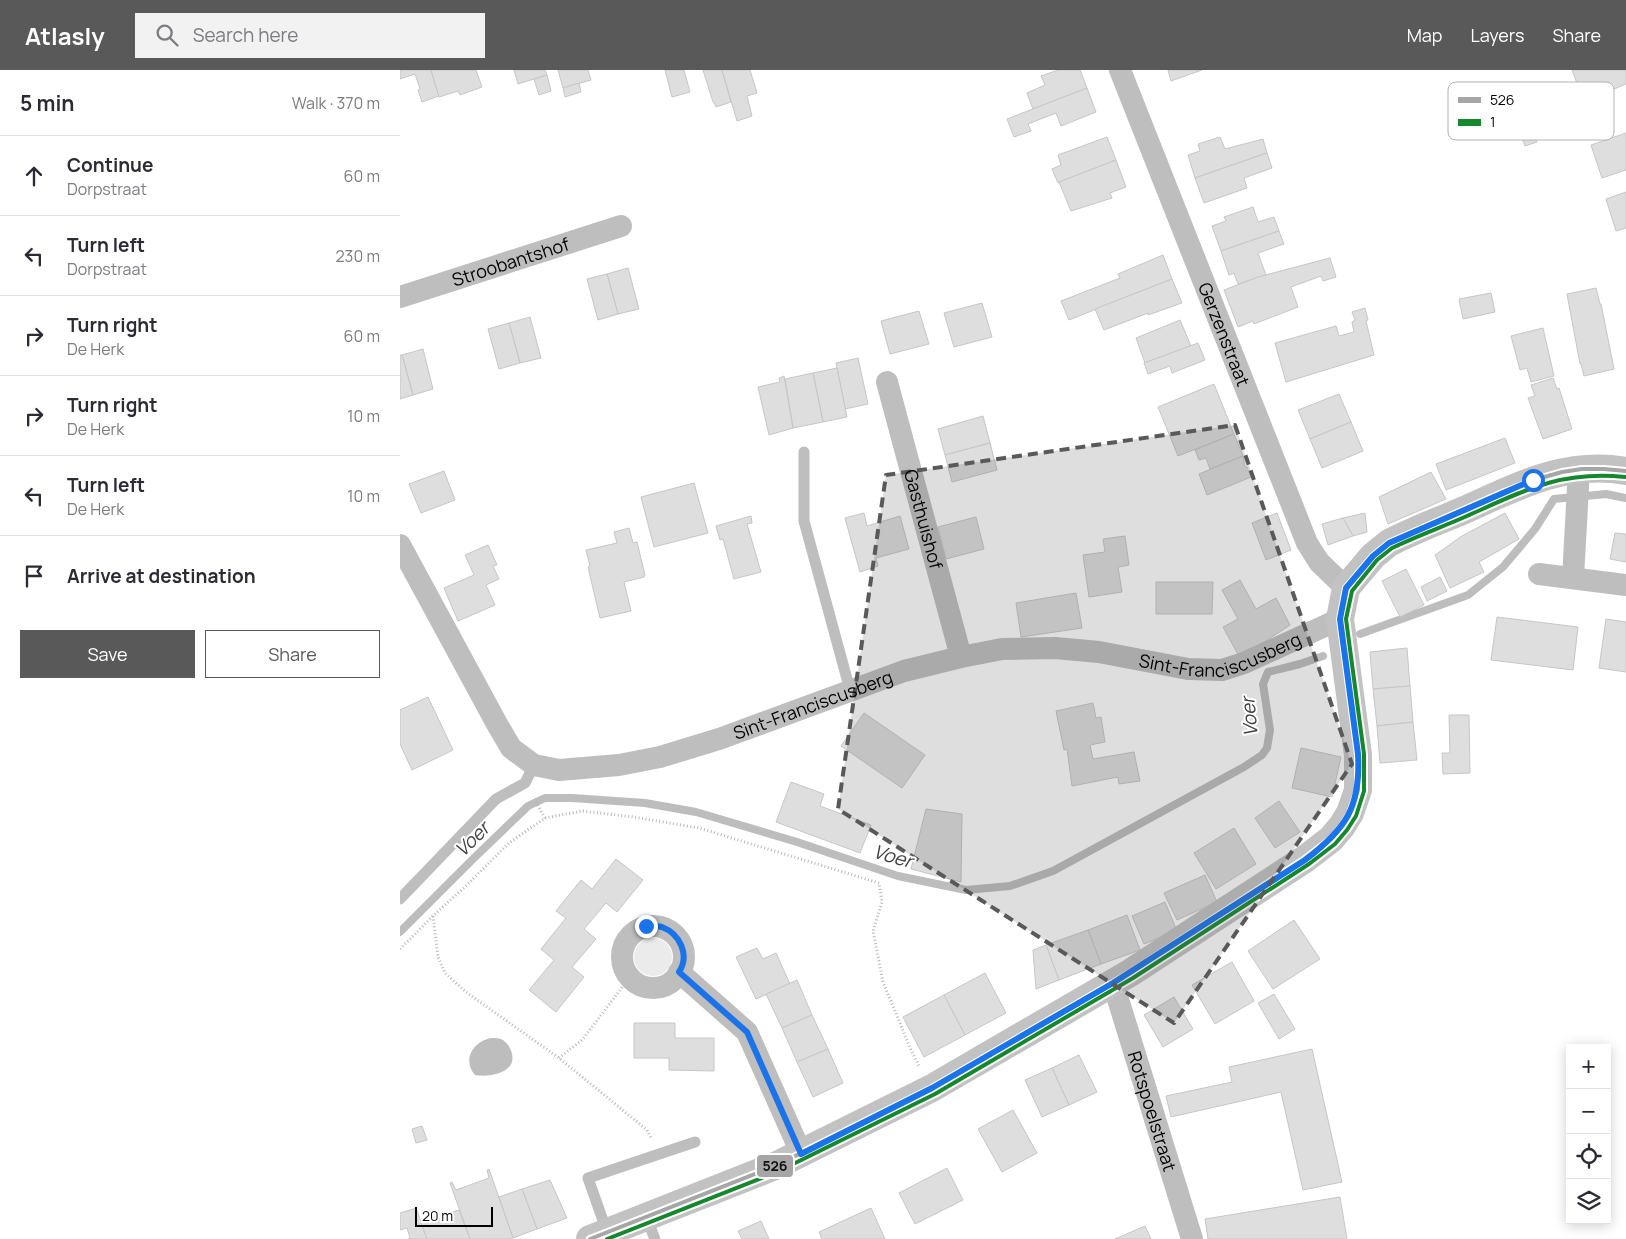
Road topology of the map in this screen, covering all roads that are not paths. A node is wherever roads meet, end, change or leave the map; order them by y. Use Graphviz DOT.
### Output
graph roads {
  1 [pos="1120,70"];
  2 [pos="621,226"];
  3 [pos="400,297"];
  4 [pos="887,382"];
  5 [pos="804,452"];
  6 [pos="1626,472"];
  7 [pos="1579,475"];
  8 [pos="400,545"];
  9 [pos="1539,574"];
  10 [pos="1573,578"];
  11 [pos="1626,585"];
  12 [pos="1346,588"];
  13 [pos="1340,619"];
  14 [pos="961,657"];
  15 [pos="850,690"];
  16 [pos="534,764"];
  17 [pos="400,899"];
  18 [pos="679,972"];
  19 [pos="1113,983"];
  20 [pos="695,1142"];
  21 [pos="801,1154"];
  22 [pos="650,1228"];
  23 [pos="599,1236"];
  24 [pos="1192,1239"];
  1 -- 12 [label="street, Gerzenstraat"];
  2 -- 3 [label="street, Stroobantshof"];
  4 -- 14 [label="street, Gasthuishof"];
  5 -- 15 [label="lane"];
  6 -- 7 [label="street"];
  7 -- 10 [label="street"];
  7 -- 12 [label="street"];
  8 -- 16 [label="street, Sint-Franciscusberg"];
  9 -- 10 [label="street"];
  10 -- 11 [label="street"];
  12 -- 13 [label="street"];
  13 -- 14 [label="street, Sint-Franciscusberg"];
  13 -- 19 [label="street"];
  14 -- 15 [label="street, Sint-Franciscusberg"];
  15 -- 16 [label="street, Sint-Franciscusberg"];
  16 -- 17 [label="lane"];
  18 -- 18 [label="street"];
  18 -- 21 [label="street"];
  19 -- 21 [label="street"];
  19 -- 24 [label="street, Rotspoelstraat"];
  20 -- 23 [label="lane"];
  21 -- 22 [label="street"];
  22 -- 23 [label="street"];
}
